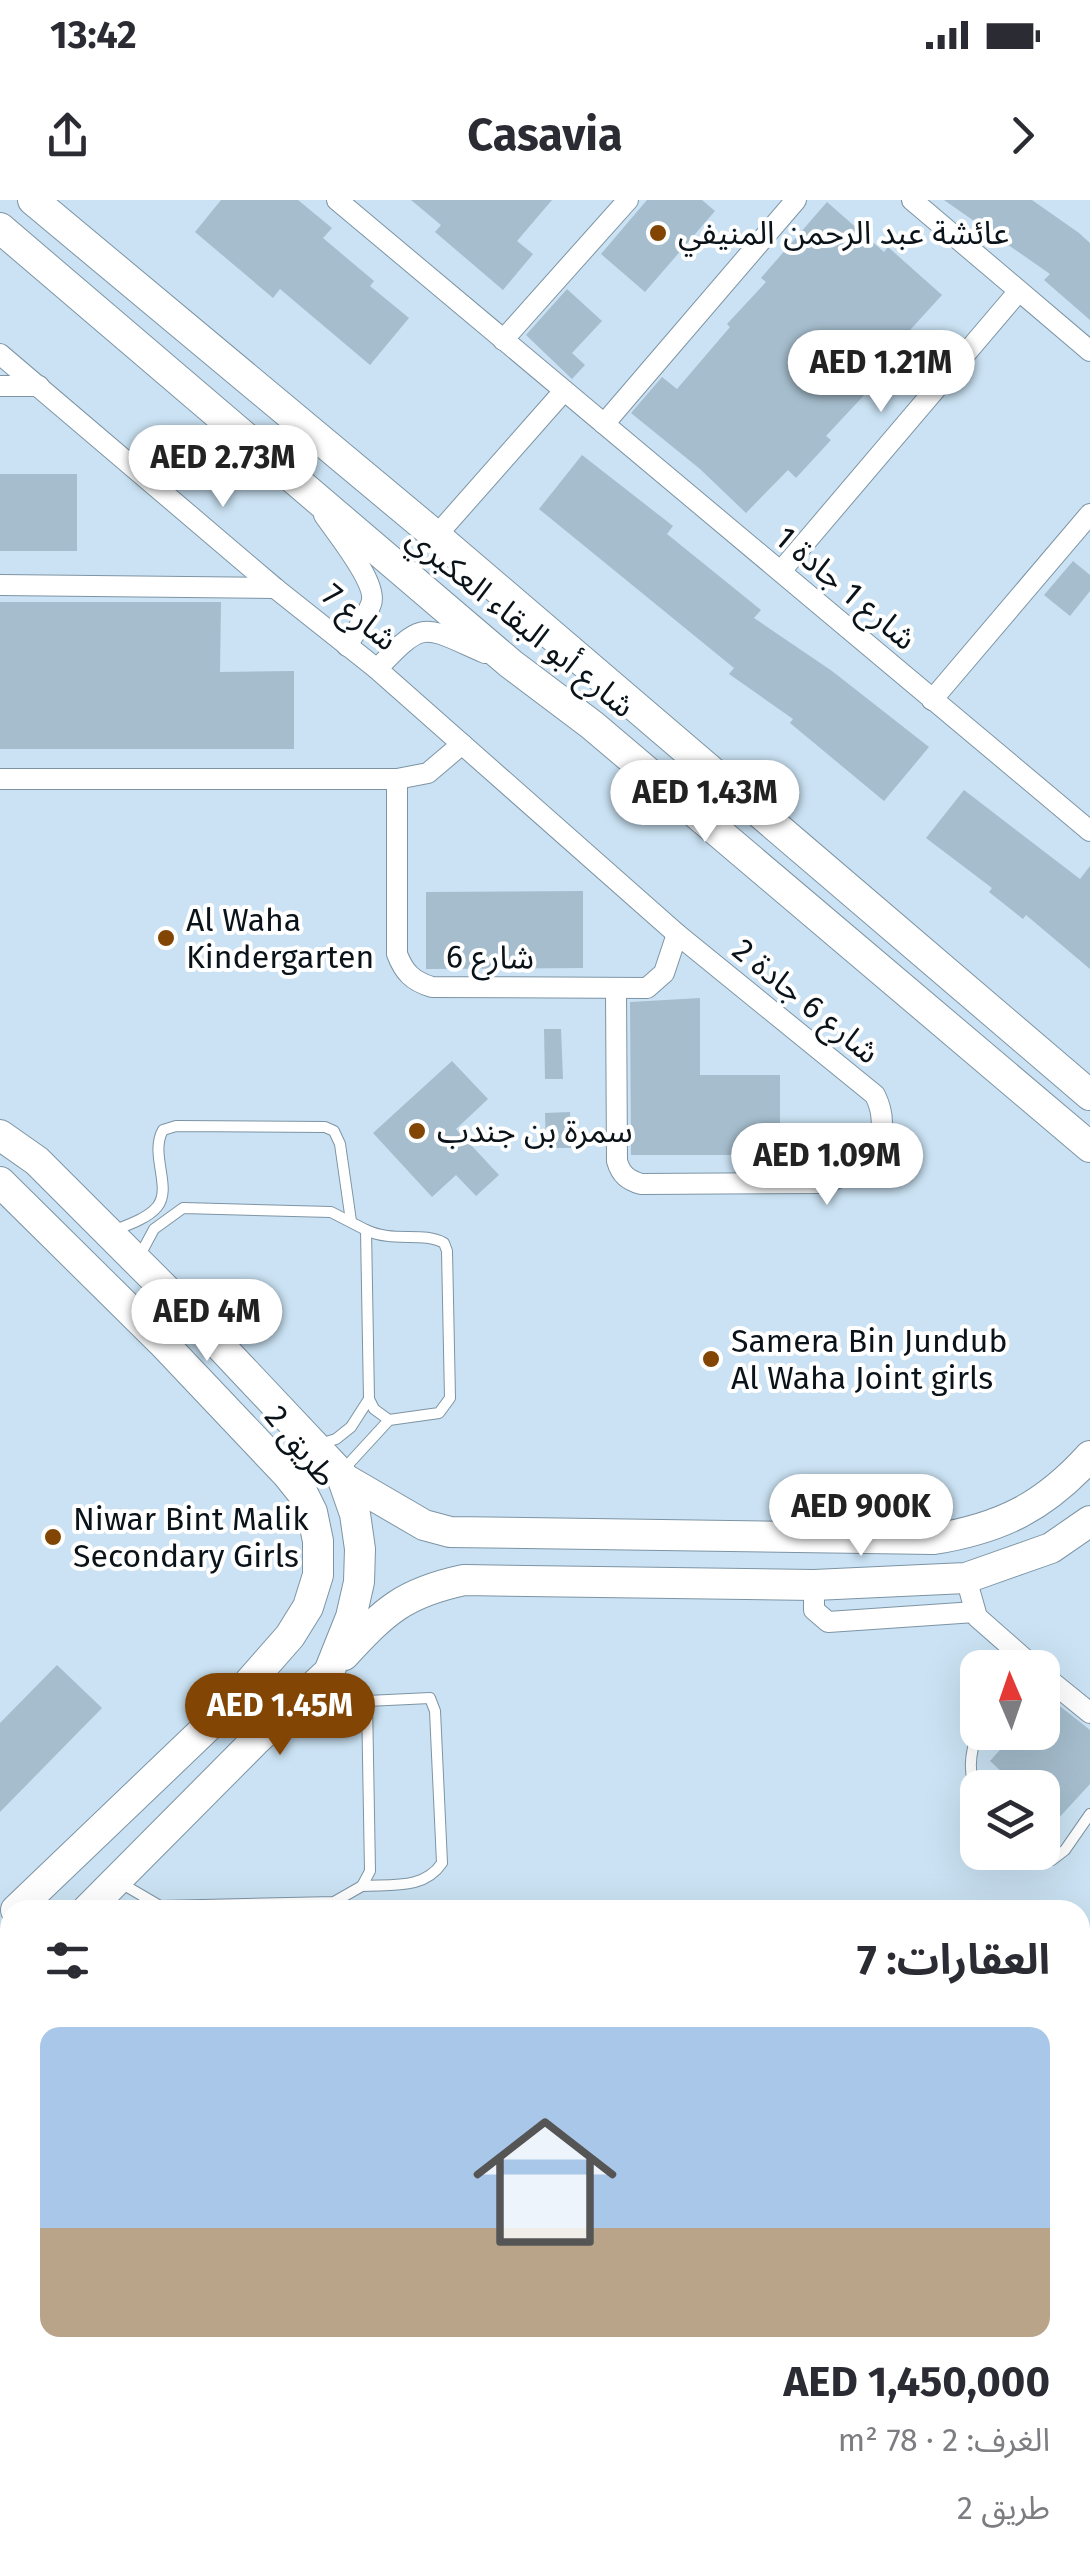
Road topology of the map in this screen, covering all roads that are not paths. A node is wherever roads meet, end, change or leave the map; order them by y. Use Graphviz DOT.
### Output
graph roads {
  1 [pos="10,200"];
  2 [pos="33,200"];
  3 [pos="338,200"];
  4 [pos="628,200"];
  5 [pos="796,200"];
  6 [pos="912,200"];
  7 [pos="0,228"];
  8 [pos="1018,292"];
  9 [pos="173,316"];
  10 [pos="503,340"];
  11 [pos="1090,351"];
  12 [pos="0,354"];
  13 [pos="0,386"];
  14 [pos="39,386"];
  15 [pos="563,392"];
  16 [pos="604,424"];
  17 [pos="306,488"];
  18 [pos="1090,514"];
  19 [pos="436,536"];
  20 [pos="781,571"];
  21 [pos="0,585"];
  22 [pos="275,588"];
  23 [pos="347,646"];
  24 [pos="511,664"];
  25 [pos="377,669"];
  26 [pos="932,700"];
  27 [pos="592,724"];
  28 [pos="462,744"];
  29 [pos="0,779"];
  30 [pos="397,779"];
  31 [pos="1090,831"];
  32 [pos="791,838"];
  33 [pos="677,934"];
  34 [pos="616,990"];
  35 [pos="1090,1095"];
  36 [pos="0,1136"];
  37 [pos="1090,1148"];
  38 [pos="0,1182"];
  39 [pos="163,1194"];
  40 [pos="183,1208"];
  41 [pos="352,1222"];
  42 [pos="366,1230"];
  43 [pos="107,1234"];
  44 [pos="136,1261"];
  45 [pos="193,1317"];
  46 [pos="162,1342"];
  47 [pos="262,1389"];
  48 [pos="369,1398"];
  49 [pos="230,1415"];
  50 [pos="389,1420"];
  51 [pos="314,1446"];
  52 [pos="1090,1456"];
  53 [pos="342,1477"];
  54 [pos="1090,1521"];
  55 [pos="536,1535"];
  56 [pos="811,1540"];
  57 [pos="966,1578"];
  58 [pos="536,1580"];
  59 [pos="814,1585"];
  60 [pos="975,1612"];
  61 [pos="1002,1650"];
  62 [pos="328,1672"];
  63 [pos="1060,1689"];
  64 [pos="367,1701"];
  65 [pos="224,1710"];
  66 [pos="1090,1713"];
  67 [pos="256,1740"];
  68 [pos="155,1779"];
  69 [pos="184,1812"];
  70 [pos="1090,1814"];
  71 [pos="1060,1855"];
  72 [pos="118,1882"];
  73 [pos="362,1886"];
  74 [pos="351,1893"];
  75 [pos="27,1900"];
  76 [pos="98,1900"];
  77 [pos="147,1900"];
  78 [pos="338,1900"];
  79 [pos="351,1900"];
  1 -- 9 [label="street"];
  2 -- 9 [label="street, شارع أبو البقاء العكبري"];
  3 -- 10 [label="street, شارع 1 جادة 1"];
  4 -- 10 [label="street"];
  5 -- 16 [label="street"];
  6 -- 8 [label="street"];
  7 -- 17 [label="street, شارع أبو البقاء العكبري"];
  8 -- 11 [label="street"];
  8 -- 20 [label="street"];
  9 -- 19 [label="street, شارع أبو البقاء العكبري"];
  10 -- 15 [label="street, شارع 1 جادة 1"];
  12 -- 14 [label="street, شارع 7"];
  13 -- 14 [label="street"];
  14 -- 22 [label="street, شارع 7"];
  15 -- 16 [label="street, شارع 1 جادة 1"];
  15 -- 19 [label="street"];
  16 -- 20 [label="street, شارع 1 جادة 1"];
  17 -- 23 [label="street"];
  17 -- 24 [label="street, شارع أبو البقاء العكبري"];
  18 -- 26 [label="street"];
  19 -- 32 [label="street, شارع أبو البقاء العكبري"];
  20 -- 26 [label="street, شارع 1 جادة 1"];
  21 -- 22 [label="street"];
  22 -- 23 [label="street, شارع 7"];
  23 -- 25 [label="street, شارع 7"];
  24 -- 25 [label="street"];
  24 -- 27 [label="street, شارع أبو البقاء العكبري"];
  25 -- 28 [label="street, شارع 7"];
  26 -- 31 [label="street, شارع 1 جادة 1"];
  27 -- 32 [label="street"];
  27 -- 37 [label="street, شارع أبو البقاء العكبري"];
  28 -- 30 [label="street"];
  28 -- 33 [label="street, شارع 7"];
  29 -- 30 [label="street"];
  30 -- 34 [label="street, شارع 6"];
  32 -- 35 [label="street, شارع أبو البقاء العكبري"];
  33 -- 34 [label="street, شارع 6"];
  33 -- 34 [label="street, شارع 6 جادة 2"];
  36 -- 43 [label="street, طريق 2"];
  38 -- 46 [label="street, طريق 2"];
  39 -- 40 [label="lane"];
  39 -- 41 [label="lane"];
  39 -- 43 [label="lane"];
  40 -- 41 [label="lane"];
  40 -- 44 [label="lane"];
  41 -- 42 [label="lane"];
  42 -- 48 [label="lane"];
  42 -- 50 [label="lane"];
  43 -- 44 [label="street, طريق 2"];
  44 -- 45 [label="street, طريق 2"];
  45 -- 46 [label="street"];
  45 -- 47 [label="street, طريق 2"];
  46 -- 49 [label="street, طريق 2"];
  47 -- 49 [label="street"];
  47 -- 51 [label="street, طريق 2"];
  48 -- 50 [label="lane"];
  48 -- 51 [label="lane"];
  49 -- 65 [label="street, طريق 2"];
  50 -- 53 [label="lane"];
  51 -- 53 [label="street, طريق 2"];
  52 -- 56 [label="street, طريق 2"];
  53 -- 55 [label="street, طريق 2"];
  53 -- 62 [label="street, طريق 2"];
  54 -- 57 [label="street, طريق 2"];
  55 -- 56 [label="street, طريق 2"];
  55 -- 58 [label="street"];
  56 -- 59 [label="street"];
  57 -- 59 [label="street, طريق 2"];
  57 -- 60 [label="street"];
  58 -- 59 [label="street, طريق 2"];
  58 -- 62 [label="street, طريق 2"];
  59 -- 60 [label="street"];
  60 -- 61 [label="street"];
  62 -- 64 [label="lane"];
  62 -- 67 [label="street, طريق 2"];
  63 -- 66 [label="street"];
  64 -- 73 [label="lane"];
  64 -- 73 [label="lane"];
  65 -- 67 [label="street"];
  65 -- 68 [label="street, طريق 2"];
  67 -- 69 [label="street, طريق 2"];
  68 -- 69 [label="street"];
  68 -- 75 [label="street, طريق 2"];
  69 -- 72 [label="street, طريق 2"];
  70 -- 71 [label="lane"];
  72 -- 76 [label="street, طريق 2"];
  72 -- 77 [label="lane"];
  73 -- 74 [label="lane"];
  74 -- 78 [label="lane"];
  74 -- 79 [label="lane"];
}
